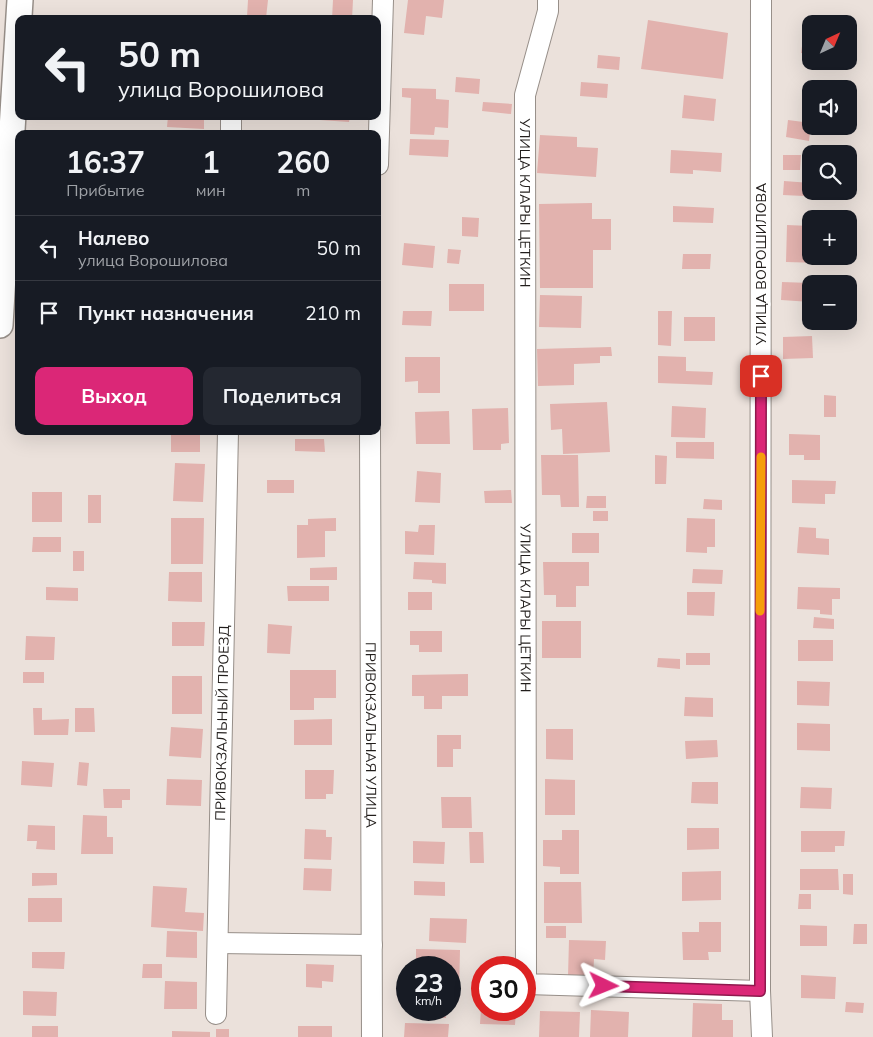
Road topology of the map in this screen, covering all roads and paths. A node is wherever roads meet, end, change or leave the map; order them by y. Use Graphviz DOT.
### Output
graph roads {
  1 [pos="20,0"];
  2 [pos="383,0"];
  3 [pos="548,0"];
  4 [pos="761,0"];
  5 [pos="19,15"];
  6 [pos="381,66"];
  7 [pos="15,81"];
  8 [pos="0,325"];
  9 [pos="228,435"];
  10 [pos="370,435"];
  11 [pos="218,943"];
  12 [pos="372,945"];
  13 [pos="760,991"];
  14 [pos="216,1014"];
  15 [pos="372,1037"];
  16 [pos="762,1037"];
  1 -- 5 [label="street"];
  2 -- 6 [label="street"];
  3 -- 13 [label="street, УЛИЦА КЛАРЫ ЦЕТКИН"];
  4 -- 13 [label="street, УЛИЦА ВОРОШИЛОВА"];
  7 -- 8 [label="street"];
  9 -- 11 [label="street, ПРИВОКЗАЛЬНЫЙ ПРОЕЗД"];
  10 -- 12 [label="street, ПРИВОКЗАЛЬНАЯ УЛИЦА"];
  11 -- 12 [label="street"];
  11 -- 14 [label="street, ПРИВОКЗАЛЬНЫЙ ПРОЕЗД"];
  12 -- 15 [label="street, ПРИВОКЗАЛЬНАЯ УЛИЦА"];
  13 -- 16 [label="street, УЛИЦА ВОРОШИЛОВА"];
}
